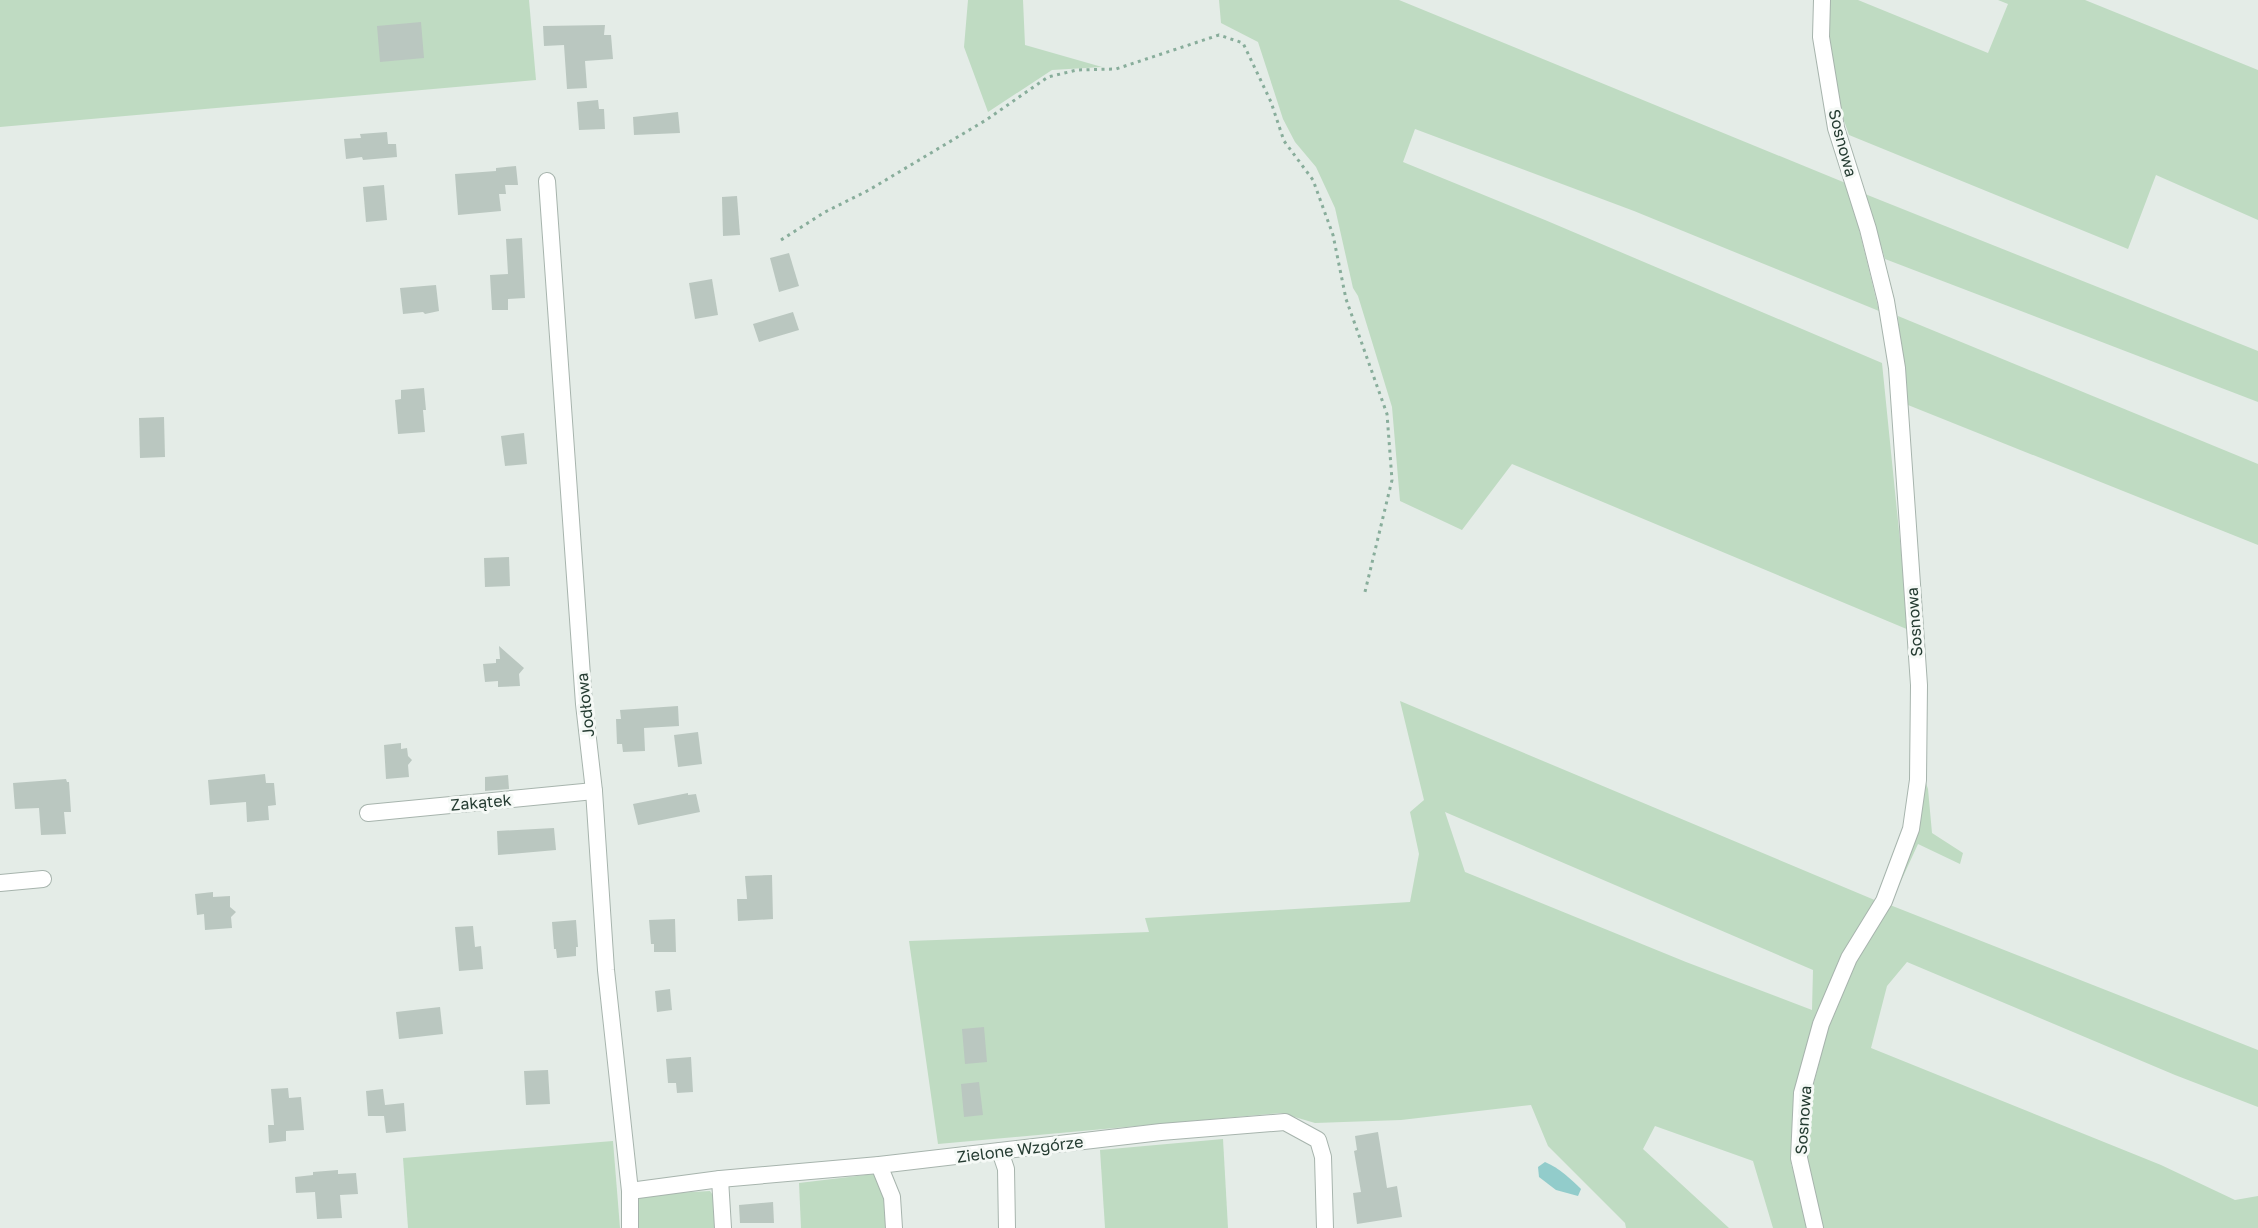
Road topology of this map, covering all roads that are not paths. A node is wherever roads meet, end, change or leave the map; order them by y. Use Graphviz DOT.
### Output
graph roads {
  1 [pos="1822,0"];
  2 [pos="547,181"];
  3 [pos="594,791"];
  4 [pos="368,813"];
  5 [pos="43,879"];
  6 [pos="0,883"];
  7 [pos="1000,1151"];
  8 [pos="879,1166"];
  9 [pos="720,1179"];
  10 [pos="630,1191"];
  11 [pos="630,1228"];
  12 [pos="723,1228"];
  13 [pos="894,1228"];
  14 [pos="1006,1228"];
  15 [pos="1325,1228"];
  16 [pos="1815,1228"];
  1 -- 16 [label="street, Sosnowa"];
  2 -- 3 [label="street, Jodłowa"];
  3 -- 4 [label="street, Zakątek"];
  3 -- 10 [label="street, Jodłowa"];
  5 -- 6 [label="street"];
  7 -- 8 [label="street, Zielone Wzgórze"];
  7 -- 14 [label="street"];
  7 -- 15 [label="street, Zielone Wzgórze"];
  8 -- 9 [label="street, Zielone Wzgórze"];
  8 -- 13 [label="street"];
  9 -- 10 [label="street, Zielone Wzgórze"];
  9 -- 12 [label="street"];
  10 -- 11 [label="street, Jodłowa"];
}
